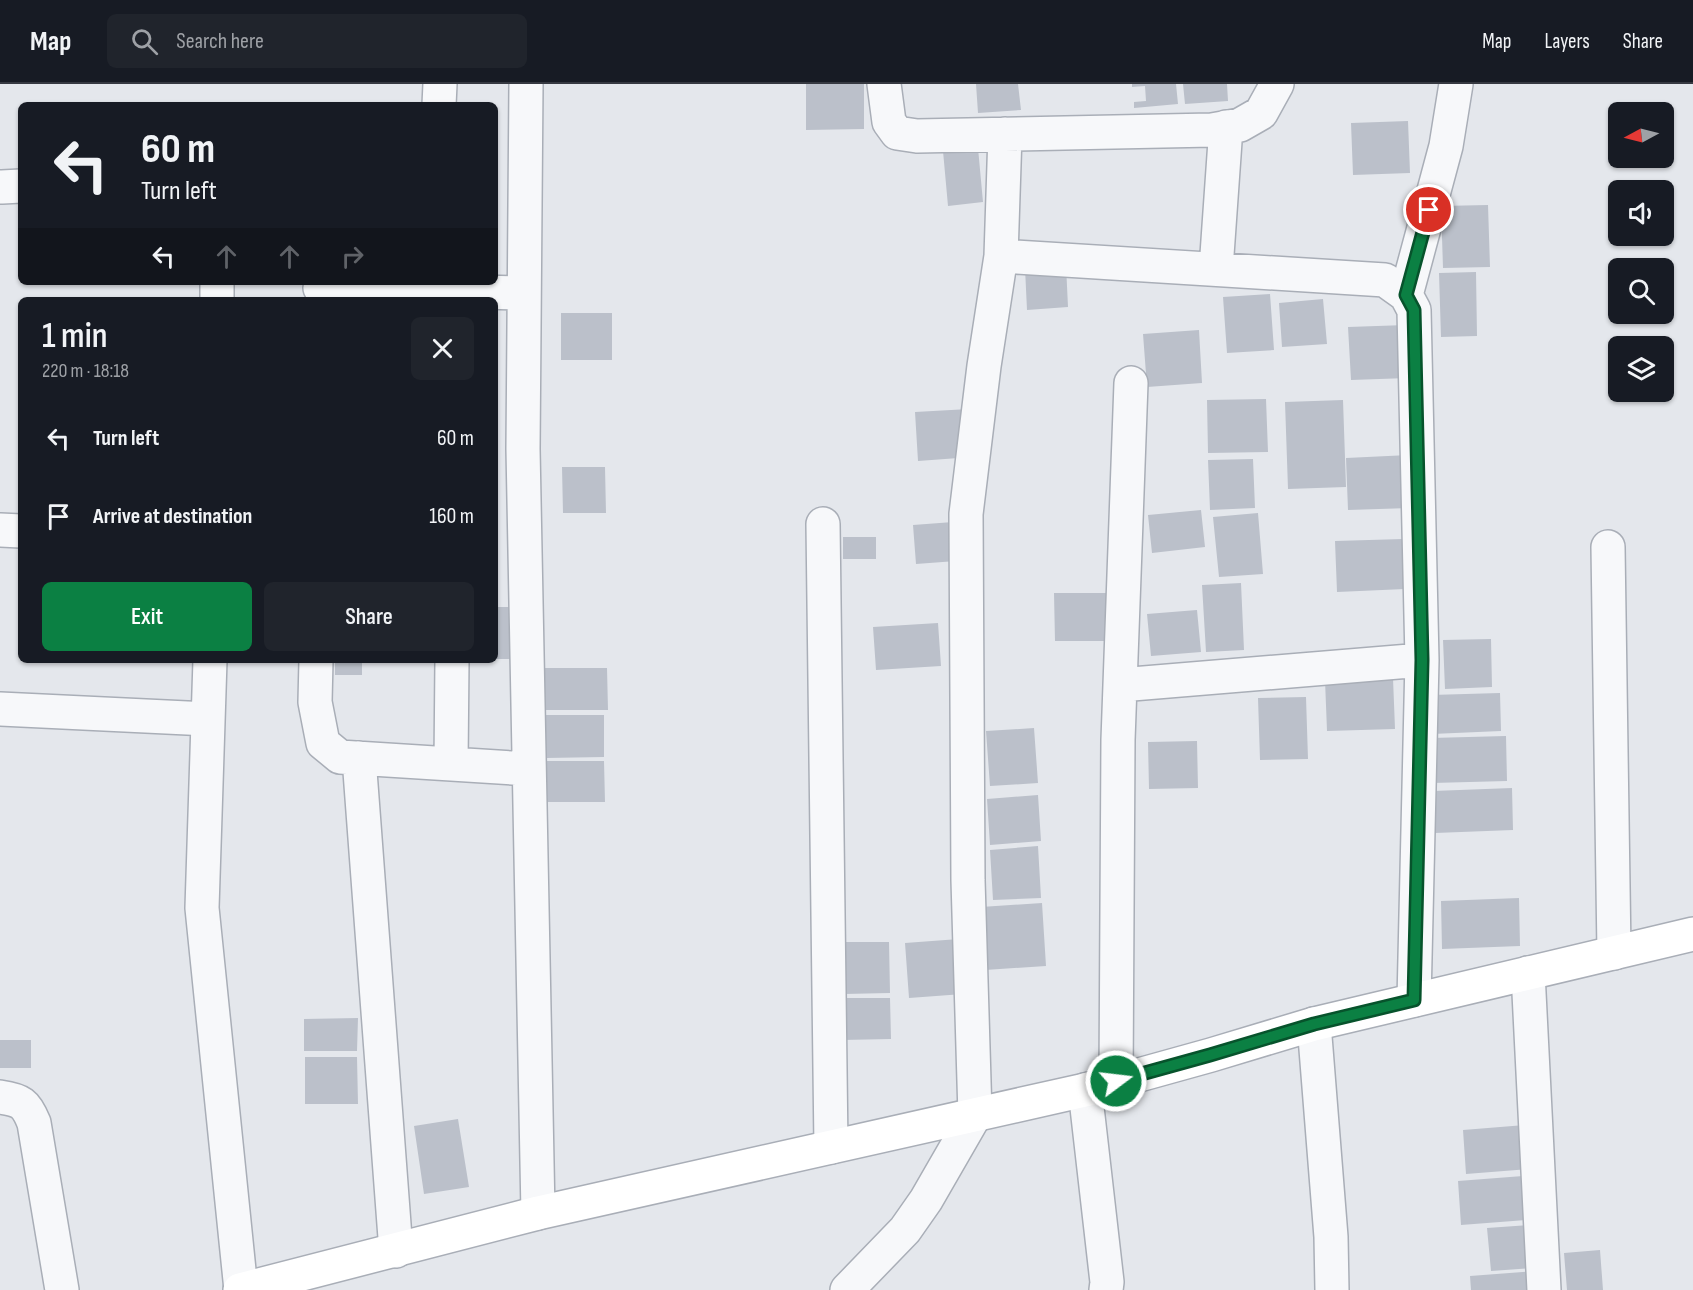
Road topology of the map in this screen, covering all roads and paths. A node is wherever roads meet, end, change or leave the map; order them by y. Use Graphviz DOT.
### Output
graph roads {
  1 [pos="440,84"];
  2 [pos="526,84"];
  3 [pos="884,84"];
  4 [pos="1277,84"];
  5 [pos="1456,84"];
  6 [pos="439,102"];
  7 [pos="1226,127"];
  8 [pos="1005,134"];
  9 [pos="1002,256"];
  10 [pos="1216,269"];
  11 [pos="320,290"];
  12 [pos="524,293"];
  13 [pos="1406,295"];
  14 [pos="457,296"];
  15 [pos="1131,383"];
  16 [pos="823,524"];
  17 [pos="0,530"];
  18 [pos="18,531"];
  19 [pos="1608,547"];
  20 [pos="1422,660"];
  21 [pos="210,663"];
  22 [pos="316,663"];
  23 [pos="452,663"];
  24 [pos="1120,685"];
  25 [pos="0,709"];
  26 [pos="208,719"];
  27 [pos="359,758"];
  28 [pos="451,764"];
  29 [pos="529,769"];
  30 [pos="1693,934"];
  31 [pos="1614,953"];
  32 [pos="1528,973"];
  33 [pos="1414,1000"];
  34 [pos="1314,1024"];
  35 [pos="1100,1085"];
  36 [pos="0,1096"];
  37 [pos="975,1115"];
  38 [pos="831,1147"];
  39 [pos="538,1214"];
  40 [pos="396,1251"];
  41 [pos="274,1286"];
  42 [pos="63,1290"];
  43 [pos="240,1290"];
  44 [pos="847,1290"];
  45 [pos="1106,1290"];
  46 [pos="1332,1290"];
  47 [pos="1544,1290"];
  1 -- 6 [label="street"];
  2 -- 12 [label="street"];
  3 -- 8 [label="street"];
  4 -- 7 [label="street"];
  5 -- 13 [label="street"];
  7 -- 8 [label="street"];
  7 -- 10 [label="street"];
  8 -- 9 [label="street"];
  9 -- 10 [label="street"];
  9 -- 37 [label="street"];
  10 -- 13 [label="street"];
  11 -- 14 [label="street"];
  12 -- 14 [label="street"];
  12 -- 29 [label="street"];
  13 -- 20 [label="street"];
  15 -- 24 [label="street"];
  16 -- 38 [label="street"];
  17 -- 18 [label="street"];
  19 -- 31 [label="street"];
  20 -- 24 [label="street"];
  20 -- 33 [label="street"];
  21 -- 26 [label="street"];
  22 -- 27 [label="street"];
  23 -- 28 [label="street"];
  24 -- 35 [label="street"];
  25 -- 26 [label="street"];
  26 -- 43 [label="street"];
  27 -- 28 [label="street"];
  27 -- 40 [label="street"];
  28 -- 29 [label="street"];
  29 -- 39 [label="street"];
  30 -- 31 [label="street"];
  31 -- 32 [label="street"];
  32 -- 33 [label="street"];
  32 -- 47 [label="street"];
  33 -- 34 [label="street"];
  34 -- 35 [label="street"];
  34 -- 46 [label="street"];
  35 -- 37 [label="street"];
  35 -- 45 [label="street"];
  36 -- 42 [label="street"];
  37 -- 38 [label="street"];
  37 -- 44 [label="street"];
  38 -- 39 [label="street"];
  39 -- 40 [label="street"];
  40 -- 41 [label="street"];
  41 -- 43 [label="street"];
}
